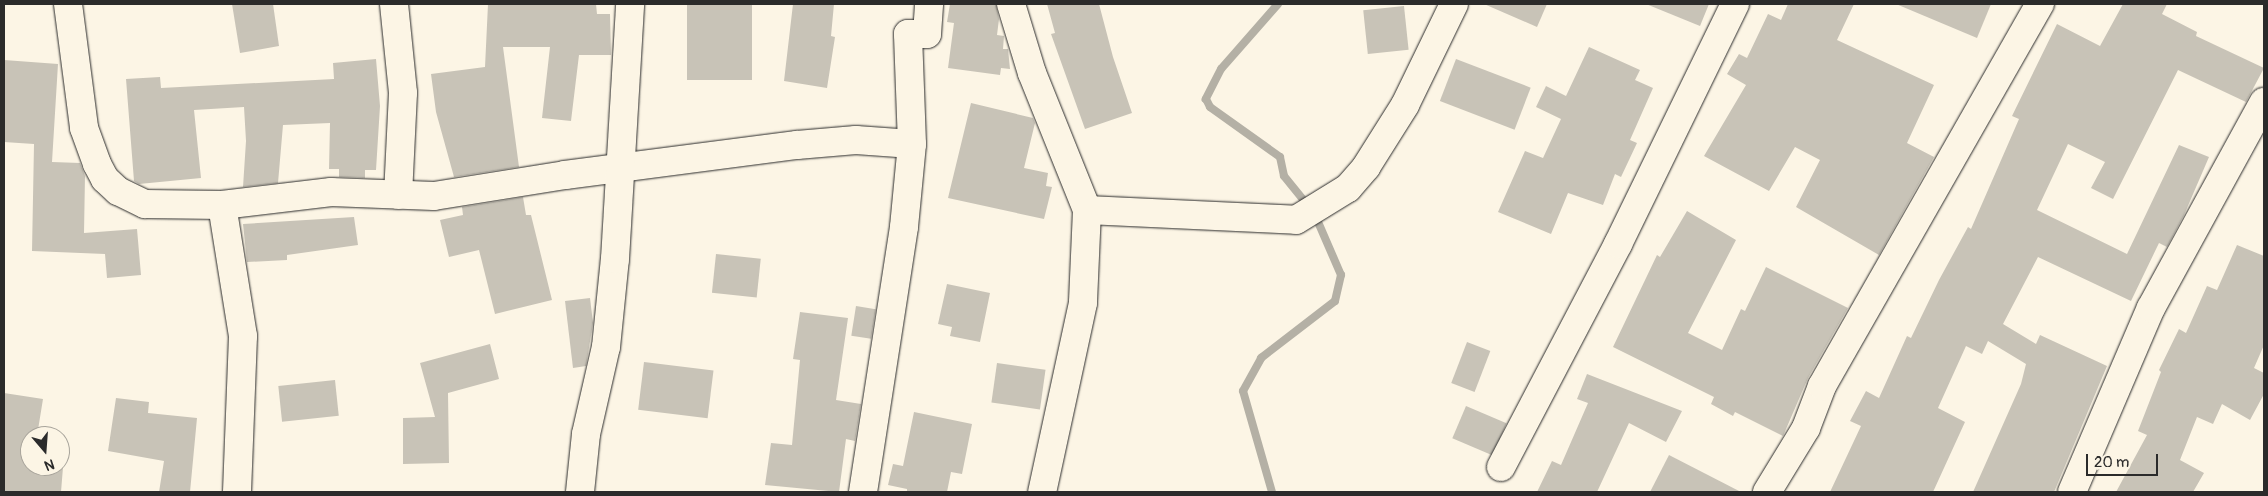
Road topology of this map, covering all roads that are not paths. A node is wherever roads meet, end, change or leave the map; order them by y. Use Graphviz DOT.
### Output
graph roads {
  1 [pos="68,4"];
  2 [pos="394,4"];
  3 [pos="630,4"];
  4 [pos="929,4"];
  5 [pos="1011,4"];
  6 [pos="1454,4"];
  7 [pos="1735,4"];
  8 [pos="2040,4"];
  9 [pos="2264,102"];
  10 [pos="912,144"];
  11 [pos="622,168"];
  12 [pos="398,195"];
  13 [pos="222,204"];
  14 [pos="1087,210"];
  15 [pos="1501,467"];
  16 [pos="237,492"];
  17 [pos="580,492"];
  18 [pos="863,492"];
  19 [pos="1042,492"];
  20 [pos="1767,492"];
  21 [pos="2072,492"];
  1 -- 13 [label="street"];
  2 -- 12 [label="street"];
  3 -- 11 [label="street"];
  4 -- 10 [label="street"];
  5 -- 14 [label="street"];
  6 -- 14 [label="street"];
  7 -- 15 [label="street"];
  8 -- 20 [label="street"];
  9 -- 21 [label="street"];
  10 -- 11 [label="street"];
  10 -- 18 [label="street"];
  11 -- 12 [label="street"];
  11 -- 17 [label="street"];
  12 -- 13 [label="street"];
  13 -- 16 [label="street"];
  14 -- 19 [label="street"];
}
